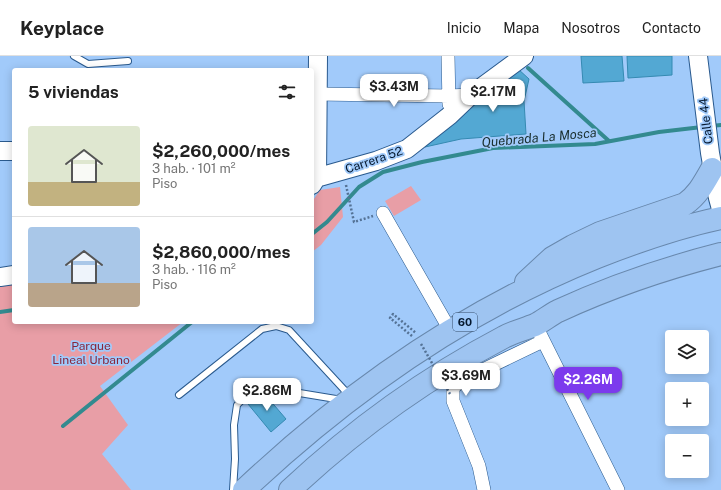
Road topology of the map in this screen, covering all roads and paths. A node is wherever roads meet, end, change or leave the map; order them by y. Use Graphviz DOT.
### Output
graph roads {
  1 [pos="74,56"];
  2 [pos="318,56"];
  3 [pos="448,56"];
  4 [pos="524,56"];
  5 [pos="698,56"];
  6 [pos="128,61"];
  7 [pos="317,94"];
  8 [pos="471,95"];
  9 [pos="449,96"];
  10 [pos="449,116"];
  11 [pos="0,151"];
  12 [pos="12,151"];
  13 [pos="711,161"];
  14 [pos="314,180"];
  15 [pos="345,183"];
  16 [pos="720,208"];
  17 [pos="383,213"];
  18 [pos="721,254"];
  19 [pos="12,275"];
  20 [pos="0,277"];
  21 [pos="514,296"];
  22 [pos="450,330"];
  23 [pos="539,332"];
  24 [pos="421,337"];
  25 [pos="450,394"];
  26 [pos="179,395"];
  27 [pos="349,400"];
  28 [pos="233,490"];
  29 [pos="244,490"];
  30 [pos="290,490"];
  31 [pos="484,490"];
  32 [pos="618,490"];
  1 -- 6 [label="lane"];
  2 -- 7 [label="street"];
  3 -- 9 [label="street"];
  4 -- 8 [label="street, Carrera 52"];
  5 -- 13 [label="street, Calle 44"];
  7 -- 9 [label="street"];
  7 -- 14 [label="street"];
  8 -- 9 [label="street"];
  8 -- 10 [label="street, Carrera 52"];
  9 -- 10 [label="street"];
  10 -- 14 [label="street, Carrera 52"];
  11 -- 12 [label="street"];
  13 -- 16 [label="street, Calle 44"];
  13 -- 21 [label="highway"];
  15 -- 17 [label="path"];
  16 -- 21 [label="highway, 60"];
  17 -- 22 [label="street"];
  18 -- 23 [label="highway"];
  19 -- 20 [label="street"];
  21 -- 22 [label="highway, 60"];
  22 -- 27 [label="highway, 60"];
  23 -- 30 [label="highway"];
  23 -- 31 [label="street"];
  23 -- 32 [label="street"];
  24 -- 25 [label="path, bridge"];
  26 -- 27 [label="lane"];
  27 -- 28 [label="lane"];
  27 -- 29 [label="highway, 60"];
}
